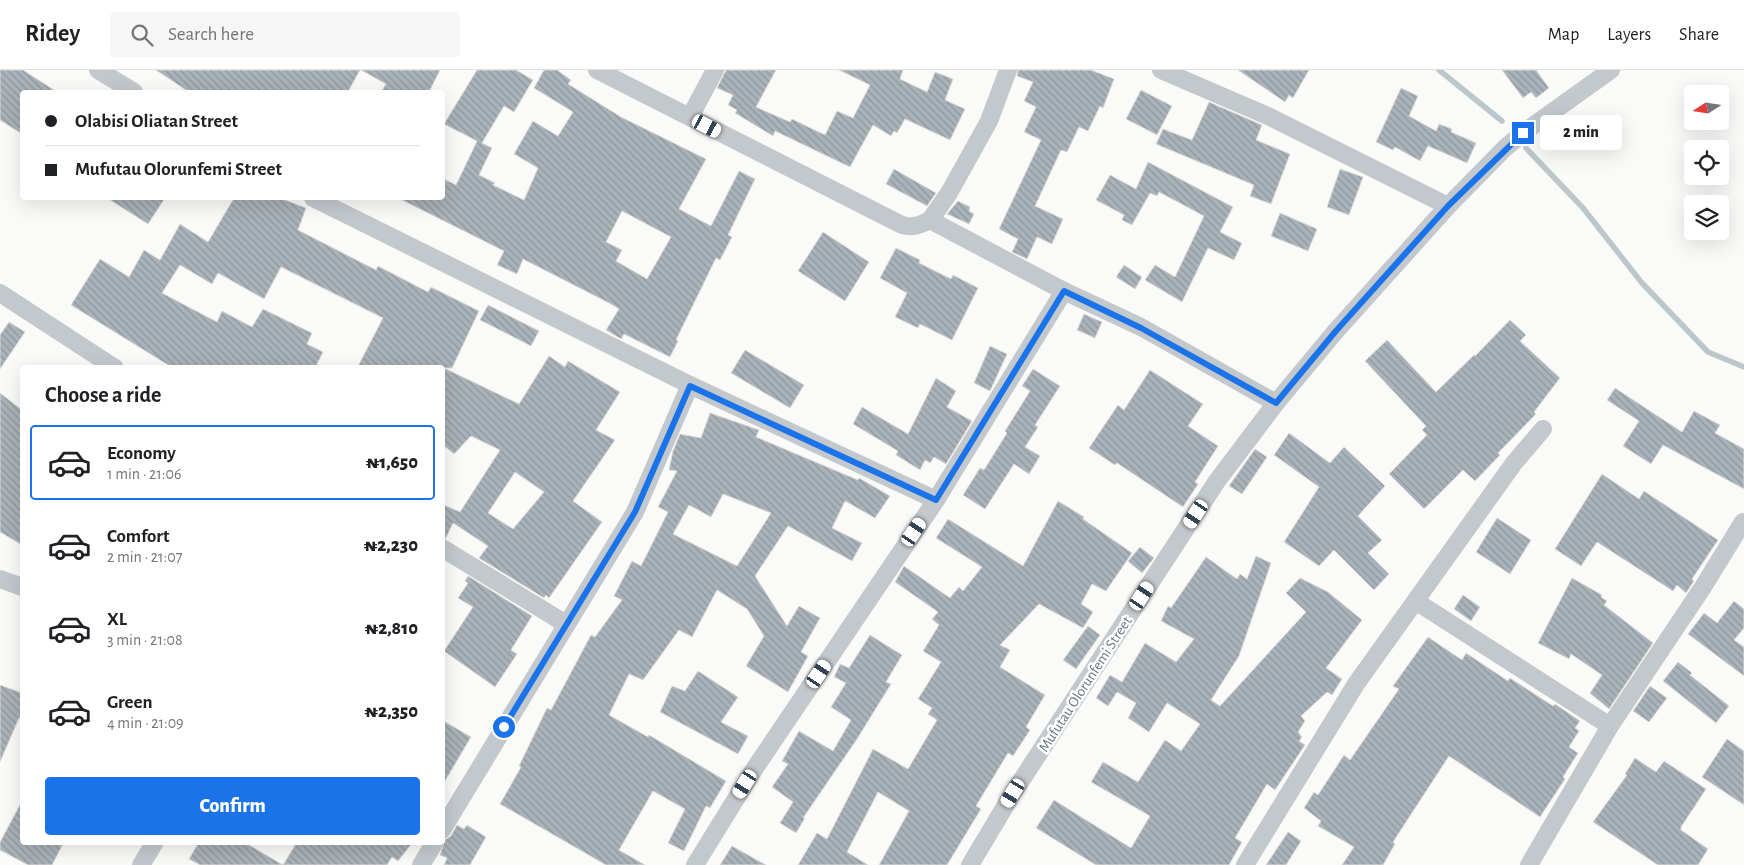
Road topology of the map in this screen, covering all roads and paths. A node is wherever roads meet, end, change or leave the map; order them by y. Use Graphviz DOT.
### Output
graph roads {
  1 [pos="98,70"];
  2 [pos="597,70"];
  3 [pos="715,70"];
  4 [pos="1008,70"];
  5 [pos="1161,70"];
  6 [pos="1611,70"];
  7 [pos="131,90"];
  8 [pos="690,117"];
  9 [pos="316,200"];
  10 [pos="1448,206"];
  11 [pos="930,220"];
  12 [pos="1064,291"];
  13 [pos="0,293"];
  14 [pos="110,365"];
  15 [pos="690,386"];
  16 [pos="1276,403"];
  17 [pos="1543,429"];
  18 [pos="936,500"];
  19 [pos="1743,522"];
  20 [pos="445,550"];
  21 [pos="0,579"];
  22 [pos="20,586"];
  23 [pos="1417,602"];
  24 [pos="566,624"];
  25 [pos="1610,726"];
  26 [pos="445,825"];
  27 [pos="153,845"];
  28 [pos="433,845"];
  29 [pos="141,865"];
  30 [pos="421,865"];
  31 [pos="695,865"];
  32 [pos="970,865"];
  33 [pos="1245,865"];
  34 [pos="1529,865"];
  1 -- 7 [label="street"];
  2 -- 8 [label="street"];
  3 -- 8 [label="street"];
  4 -- 11 [label="street"];
  5 -- 10 [label="street"];
  6 -- 10 [label="street, Mufutau Olorunfemi Street"];
  8 -- 11 [label="street"];
  9 -- 15 [label="street"];
  10 -- 16 [label="street, Mufutau Olorunfemi Street"];
  11 -- 12 [label="street"];
  12 -- 16 [label="street"];
  12 -- 18 [label="street"];
  13 -- 14 [label="street"];
  15 -- 18 [label="street"];
  15 -- 24 [label="street"];
  16 -- 32 [label="street, Mufutau Olorunfemi Street"];
  17 -- 23 [label="street"];
  18 -- 31 [label="street"];
  19 -- 25 [label="street"];
  20 -- 24 [label="street"];
  21 -- 22 [label="street"];
  23 -- 25 [label="street"];
  23 -- 33 [label="street"];
  24 -- 26 [label="street"];
  25 -- 34 [label="street"];
  27 -- 29 [label="street"];
  28 -- 30 [label="street"];
}
